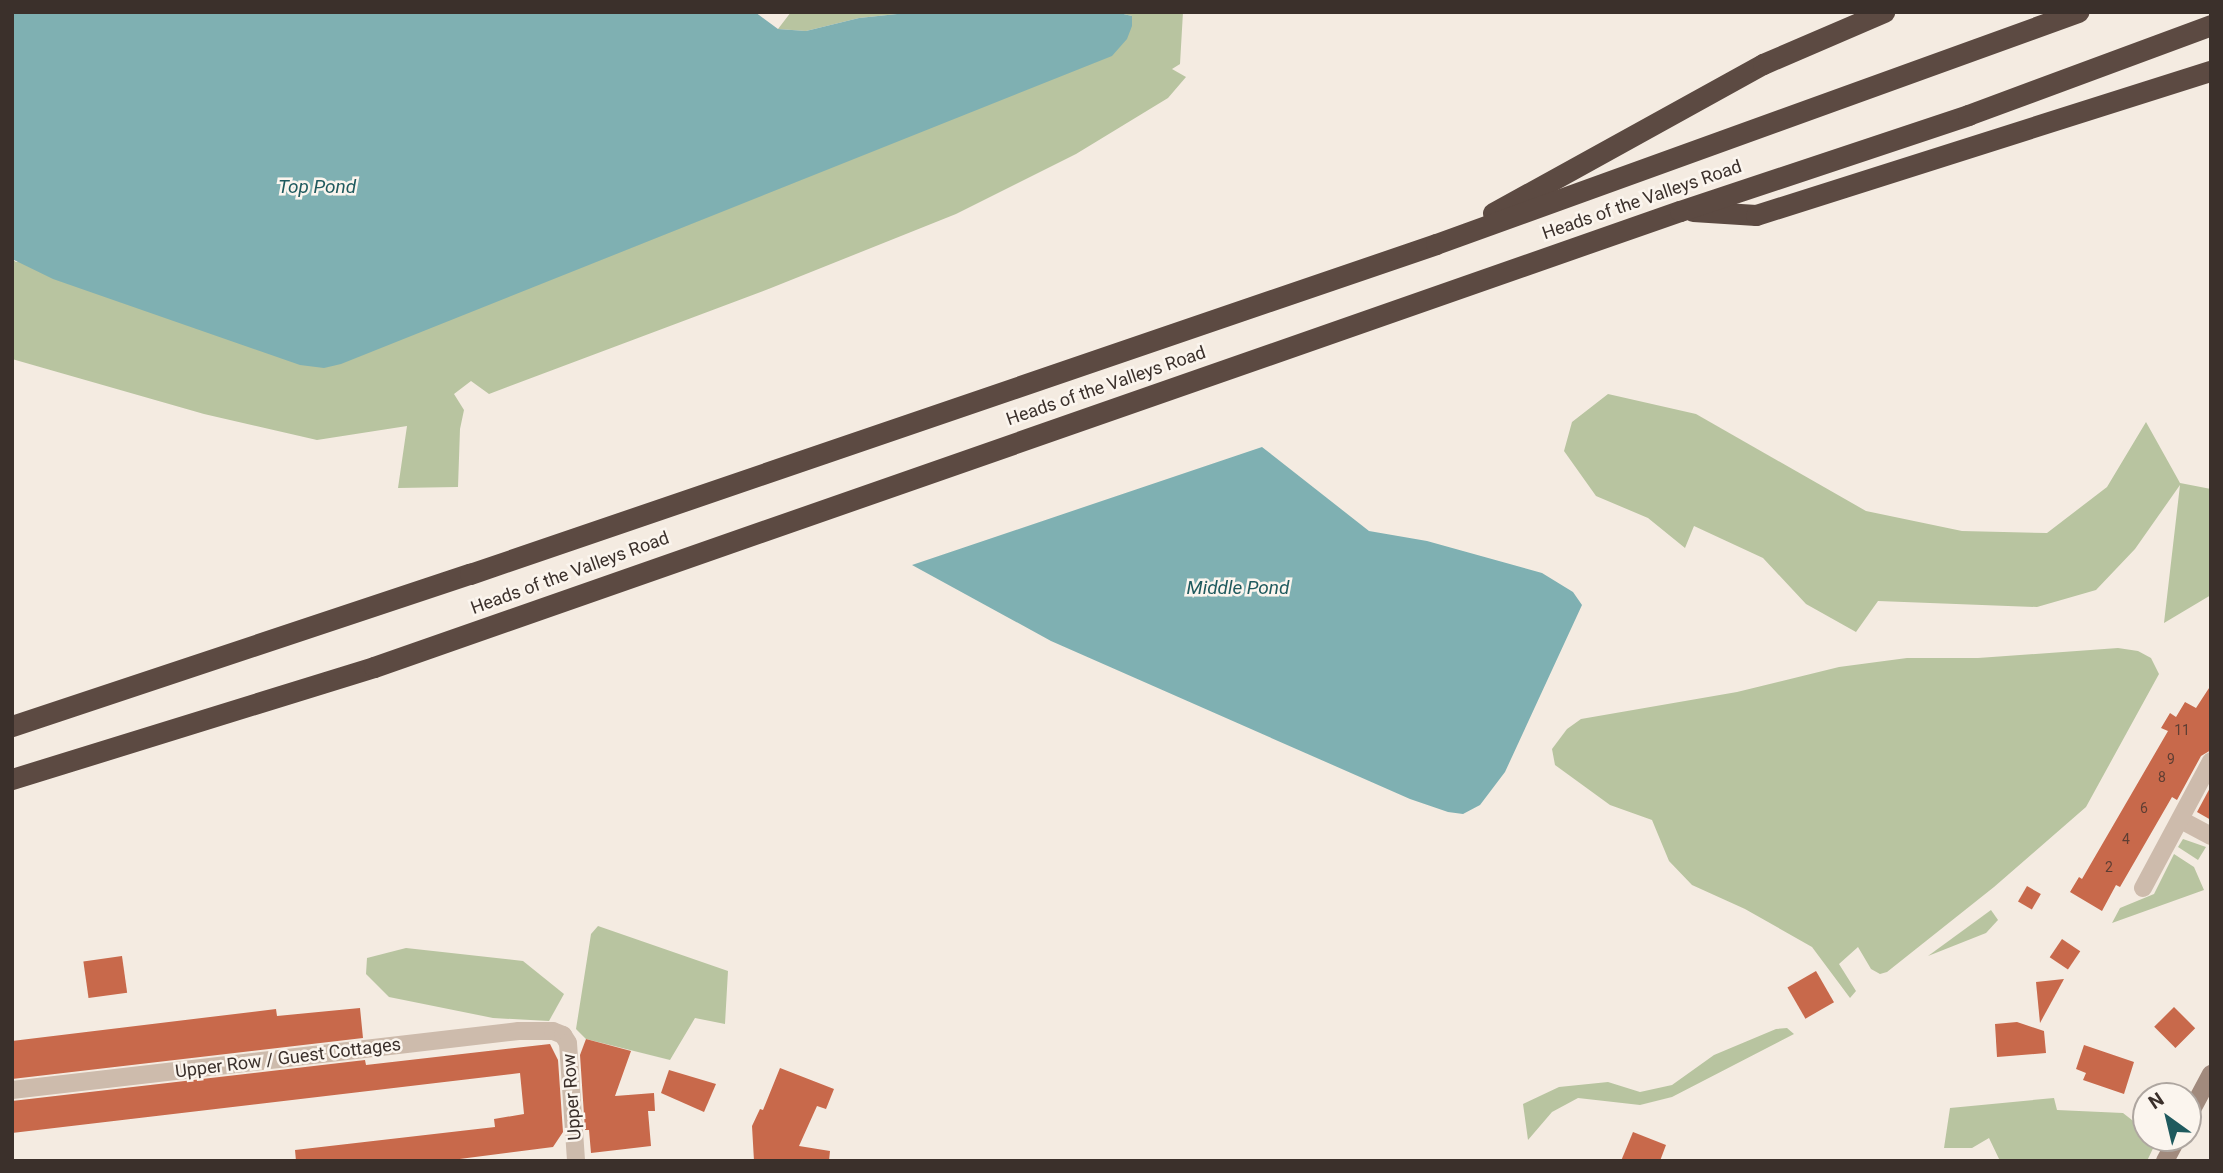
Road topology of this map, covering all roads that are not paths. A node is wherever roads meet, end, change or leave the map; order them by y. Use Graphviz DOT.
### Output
graph roads {
  1 [pos="1884,12"];
  2 [pos="2078,12"];
  3 [pos="2211,25"];
  4 [pos="2211,71"];
  5 [pos="1680,211"];
  6 [pos="1436,244"];
  7 [pos="12,726"];
  8 [pos="2209,764"];
  9 [pos="12,779"];
  10 [pos="2182,820"];
  11 [pos="2211,836"];
  12 [pos="2143,888"];
  13 [pos="564,1035"];
  14 [pos="2211,1074"];
  15 [pos="12,1090"];
  16 [pos="2202,1091"];
  17 [pos="576,1161"];
  1 -- 6 [label="highway"];
  2 -- 6 [label="highway, Heads of the Valleys Road"];
  3 -- 5 [label="highway, Heads of the Valleys Road"];
  4 -- 5 [label="highway"];
  5 -- 9 [label="highway, Heads of the Valleys Road"];
  6 -- 7 [label="highway, Heads of the Valleys Road"];
  8 -- 10 [label="street"];
  10 -- 11 [label="street"];
  10 -- 12 [label="street"];
  13 -- 15 [label="street, Upper Row / Guest Cottages"];
  13 -- 17 [label="street, Upper Row"];
  14 -- 16 [label="street"];
}
